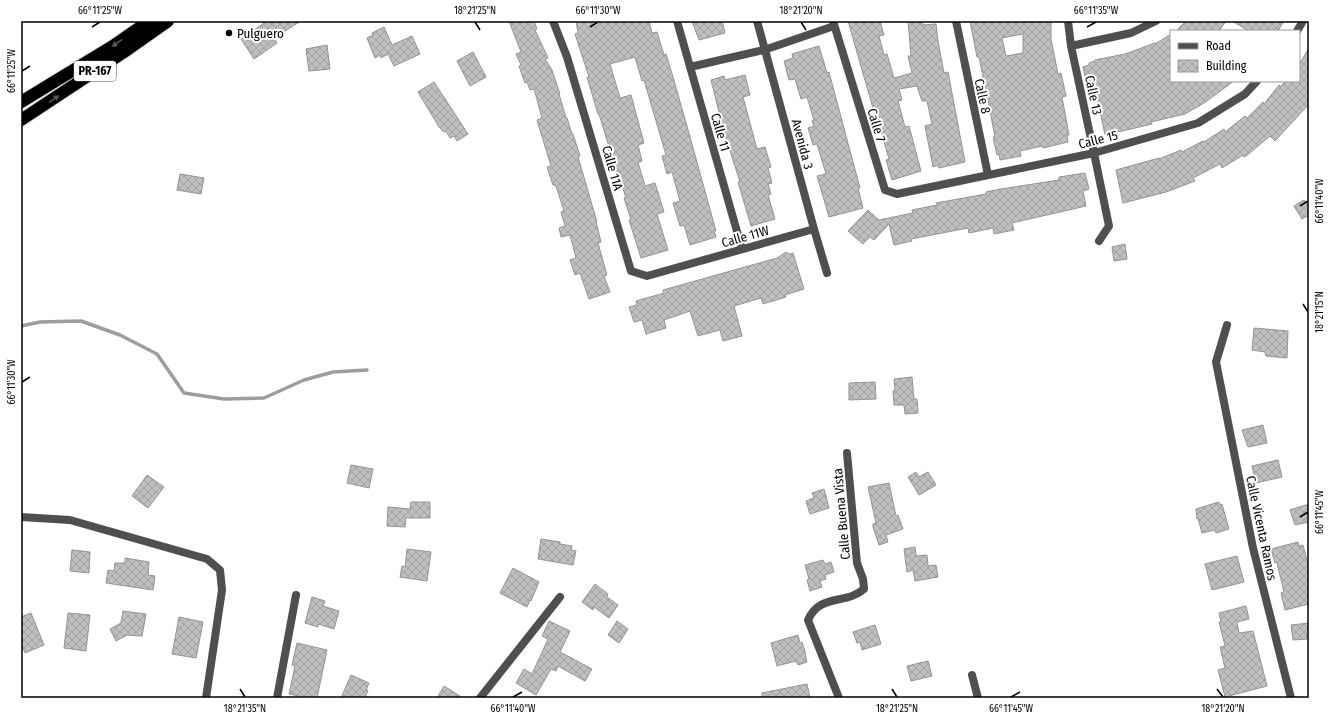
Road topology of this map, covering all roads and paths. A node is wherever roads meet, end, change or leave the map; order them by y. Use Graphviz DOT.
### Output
graph roads {
  1 [pos="149,21"];
  2 [pos="168,21"];
  3 [pos="553,21"];
  4 [pos="677,21"];
  5 [pos="757,21"];
  6 [pos="956,21"];
  7 [pos="1068,21"];
  8 [pos="1156,21"];
  9 [pos="1303,21"];
  10 [pos="834,23"];
  11 [pos="1298,30"];
  12 [pos="1071,46"];
  13 [pos="764,50"];
  14 [pos="690,67"];
  15 [pos="1256,82"];
  16 [pos="21,102"];
  17 [pos="21,120"];
  18 [pos="1094,153"];
  19 [pos="988,175"];
  20 [pos="931,187"];
  21 [pos="814,229"];
  22 [pos="1099,241"];
  23 [pos="742,249"];
  24 [pos="682,266"];
  25 [pos="827,273"];
  26 [pos="1227,325"];
  27 [pos="848,453"];
  28 [pos="21,517"];
  29 [pos="296,595"];
  30 [pos="560,597"];
  31 [pos="972,675"];
  32 [pos="206,698"];
  33 [pos="278,698"];
  34 [pos="480,698"];
  35 [pos="839,698"];
  36 [pos="978,698"];
  37 [pos="1291,698"];
  1 -- 16 [label="highway, PR-167, one-way"];
  17 -- 2 [label="highway, PR-167, one-way"];
  3 -- 24 [label="street, Calle 11A"];
  4 -- 14 [label="street, Calle 11"];
  5 -- 13 [label="street, Avenida 3"];
  6 -- 19 [label="street, Calle 8"];
  7 -- 12 [label="street, Calle 13"];
  8 -- 12 [label="street"];
  9 -- 11 [label="street"];
  10 -- 13 [label="street"];
  10 -- 20 [label="street, Calle 7"];
  12 -- 18 [label="street, Calle 13"];
  13 -- 14 [label="street"];
  13 -- 21 [label="street, Avenida 3"];
  14 -- 23 [label="street, Calle 11"];
  15 -- 18 [label="street, Calle 15"];
  18 -- 19 [label="street, Calle 15"];
  18 -- 22 [label="street, Calle 13"];
  19 -- 20 [label="street, Calle 15"];
  21 -- 23 [label="street, Calle 11W"];
  21 -- 25 [label="street, Avenida 3"];
  23 -- 24 [label="street, Calle 11W"];
  26 -- 37 [label="street, Calle Vicenta Ramos"];
  27 -- 35 [label="street, Calle Buena Vista"];
  28 -- 32 [label="street"];
  29 -- 33 [label="street"];
  30 -- 34 [label="street"];
  31 -- 36 [label="street"];
}
